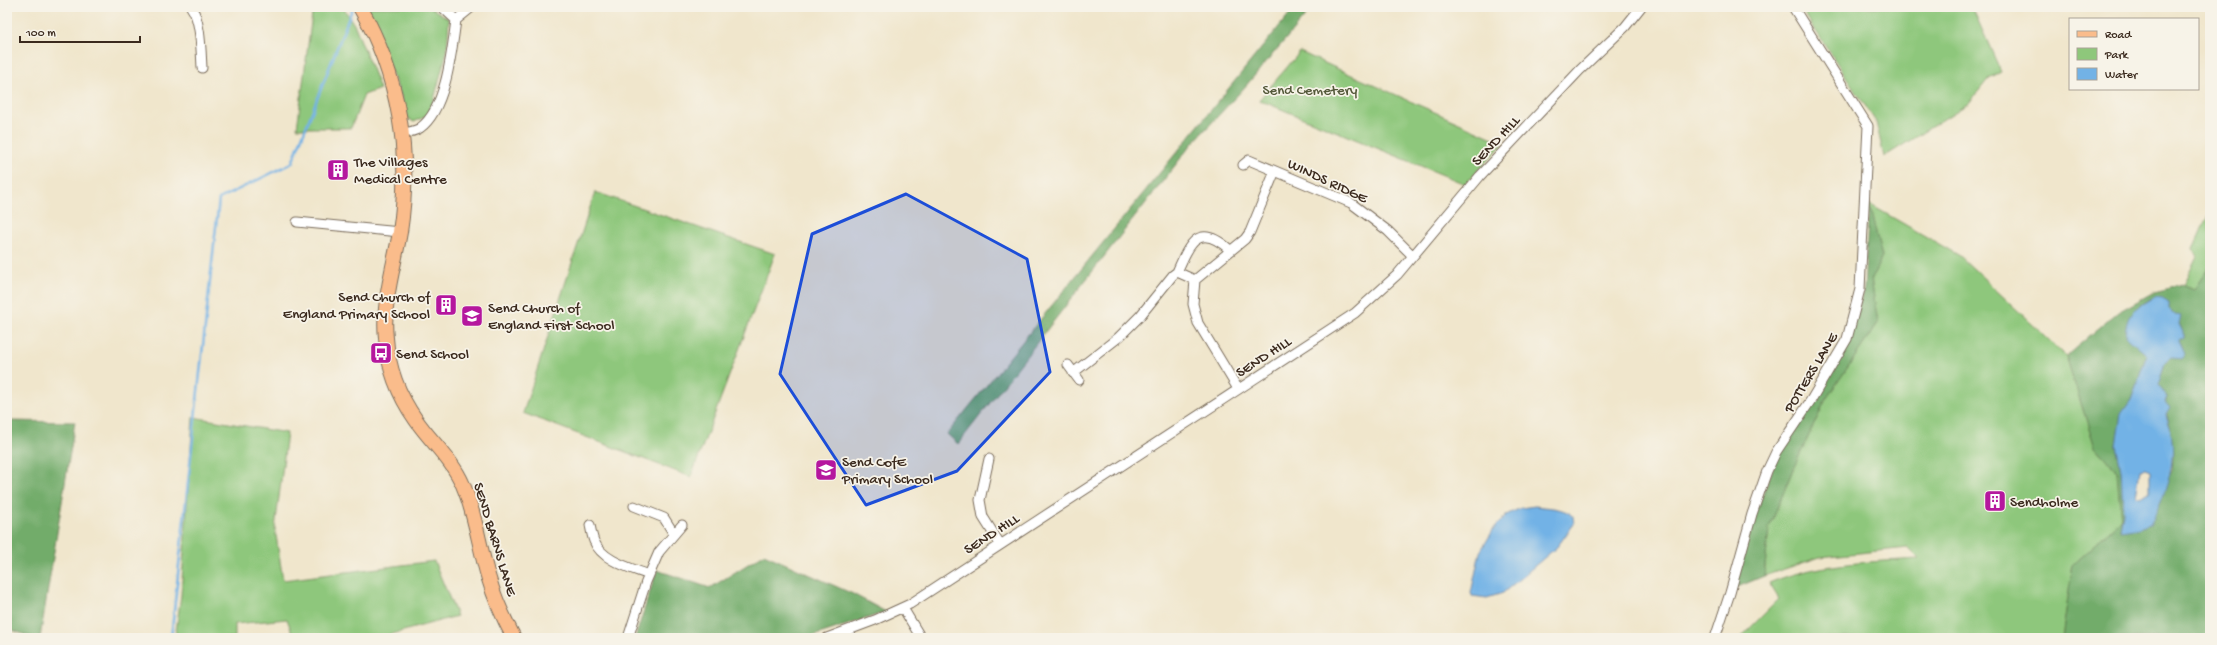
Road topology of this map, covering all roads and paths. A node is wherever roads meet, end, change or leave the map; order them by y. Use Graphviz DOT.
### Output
graph roads {
  1 [pos="190,7"];
  2 [pos="360,7"];
  3 [pos="442,7"];
  4 [pos="472,7"];
  5 [pos="1640,7"];
  6 [pos="1793,7"];
  7 [pos="456,20"];
  8 [pos="202,68"];
  9 [pos="402,134"];
  10 [pos="1243,165"];
  11 [pos="1275,171"];
  12 [pos="297,222"];
  13 [pos="400,232"];
  14 [pos="1230,250"];
  15 [pos="1413,256"];
  16 [pos="1177,272"];
  17 [pos="1195,280"];
  18 [pos="1074,373"];
  19 [pos="1238,388"];
  20 [pos="989,459"];
  21 [pos="634,506"];
  22 [pos="590,525"];
  23 [pos="682,525"];
  24 [pos="674,534"];
  25 [pos="1000,544"];
  26 [pos="649,575"];
  27 [pos="904,616"];
  28 [pos="514,638"];
  29 [pos="628,638"];
  30 [pos="827,638"];
  31 [pos="921,638"];
  32 [pos="1715,638"];
  1 -- 8 [label="street"];
  2 -- 9 [label="main road, SEND BARNS LANE"];
  3 -- 7 [label="street"];
  4 -- 7 [label="street"];
  5 -- 15 [label="street, SEND HILL"];
  6 -- 32 [label="street, POTTERS LANE"];
  7 -- 9 [label="street"];
  9 -- 13 [label="main road, SEND BARNS LANE"];
  10 -- 11 [label="street, WINDS RIDGE"];
  11 -- 14 [label="street"];
  11 -- 15 [label="street, WINDS RIDGE"];
  12 -- 13 [label="street"];
  13 -- 28 [label="main road, SEND BARNS LANE"];
  14 -- 16 [label="street"];
  14 -- 17 [label="street"];
  15 -- 19 [label="street, SEND HILL"];
  16 -- 17 [label="street"];
  16 -- 18 [label="street"];
  17 -- 19 [label="street"];
  19 -- 25 [label="street, SEND HILL"];
  20 -- 25 [label="street"];
  21 -- 24 [label="street"];
  22 -- 26 [label="street"];
  23 -- 24 [label="street"];
  24 -- 26 [label="street"];
  25 -- 27 [label="street, SEND HILL"];
  26 -- 29 [label="street"];
  27 -- 30 [label="street, SEND HILL"];
  27 -- 31 [label="street"];
}
